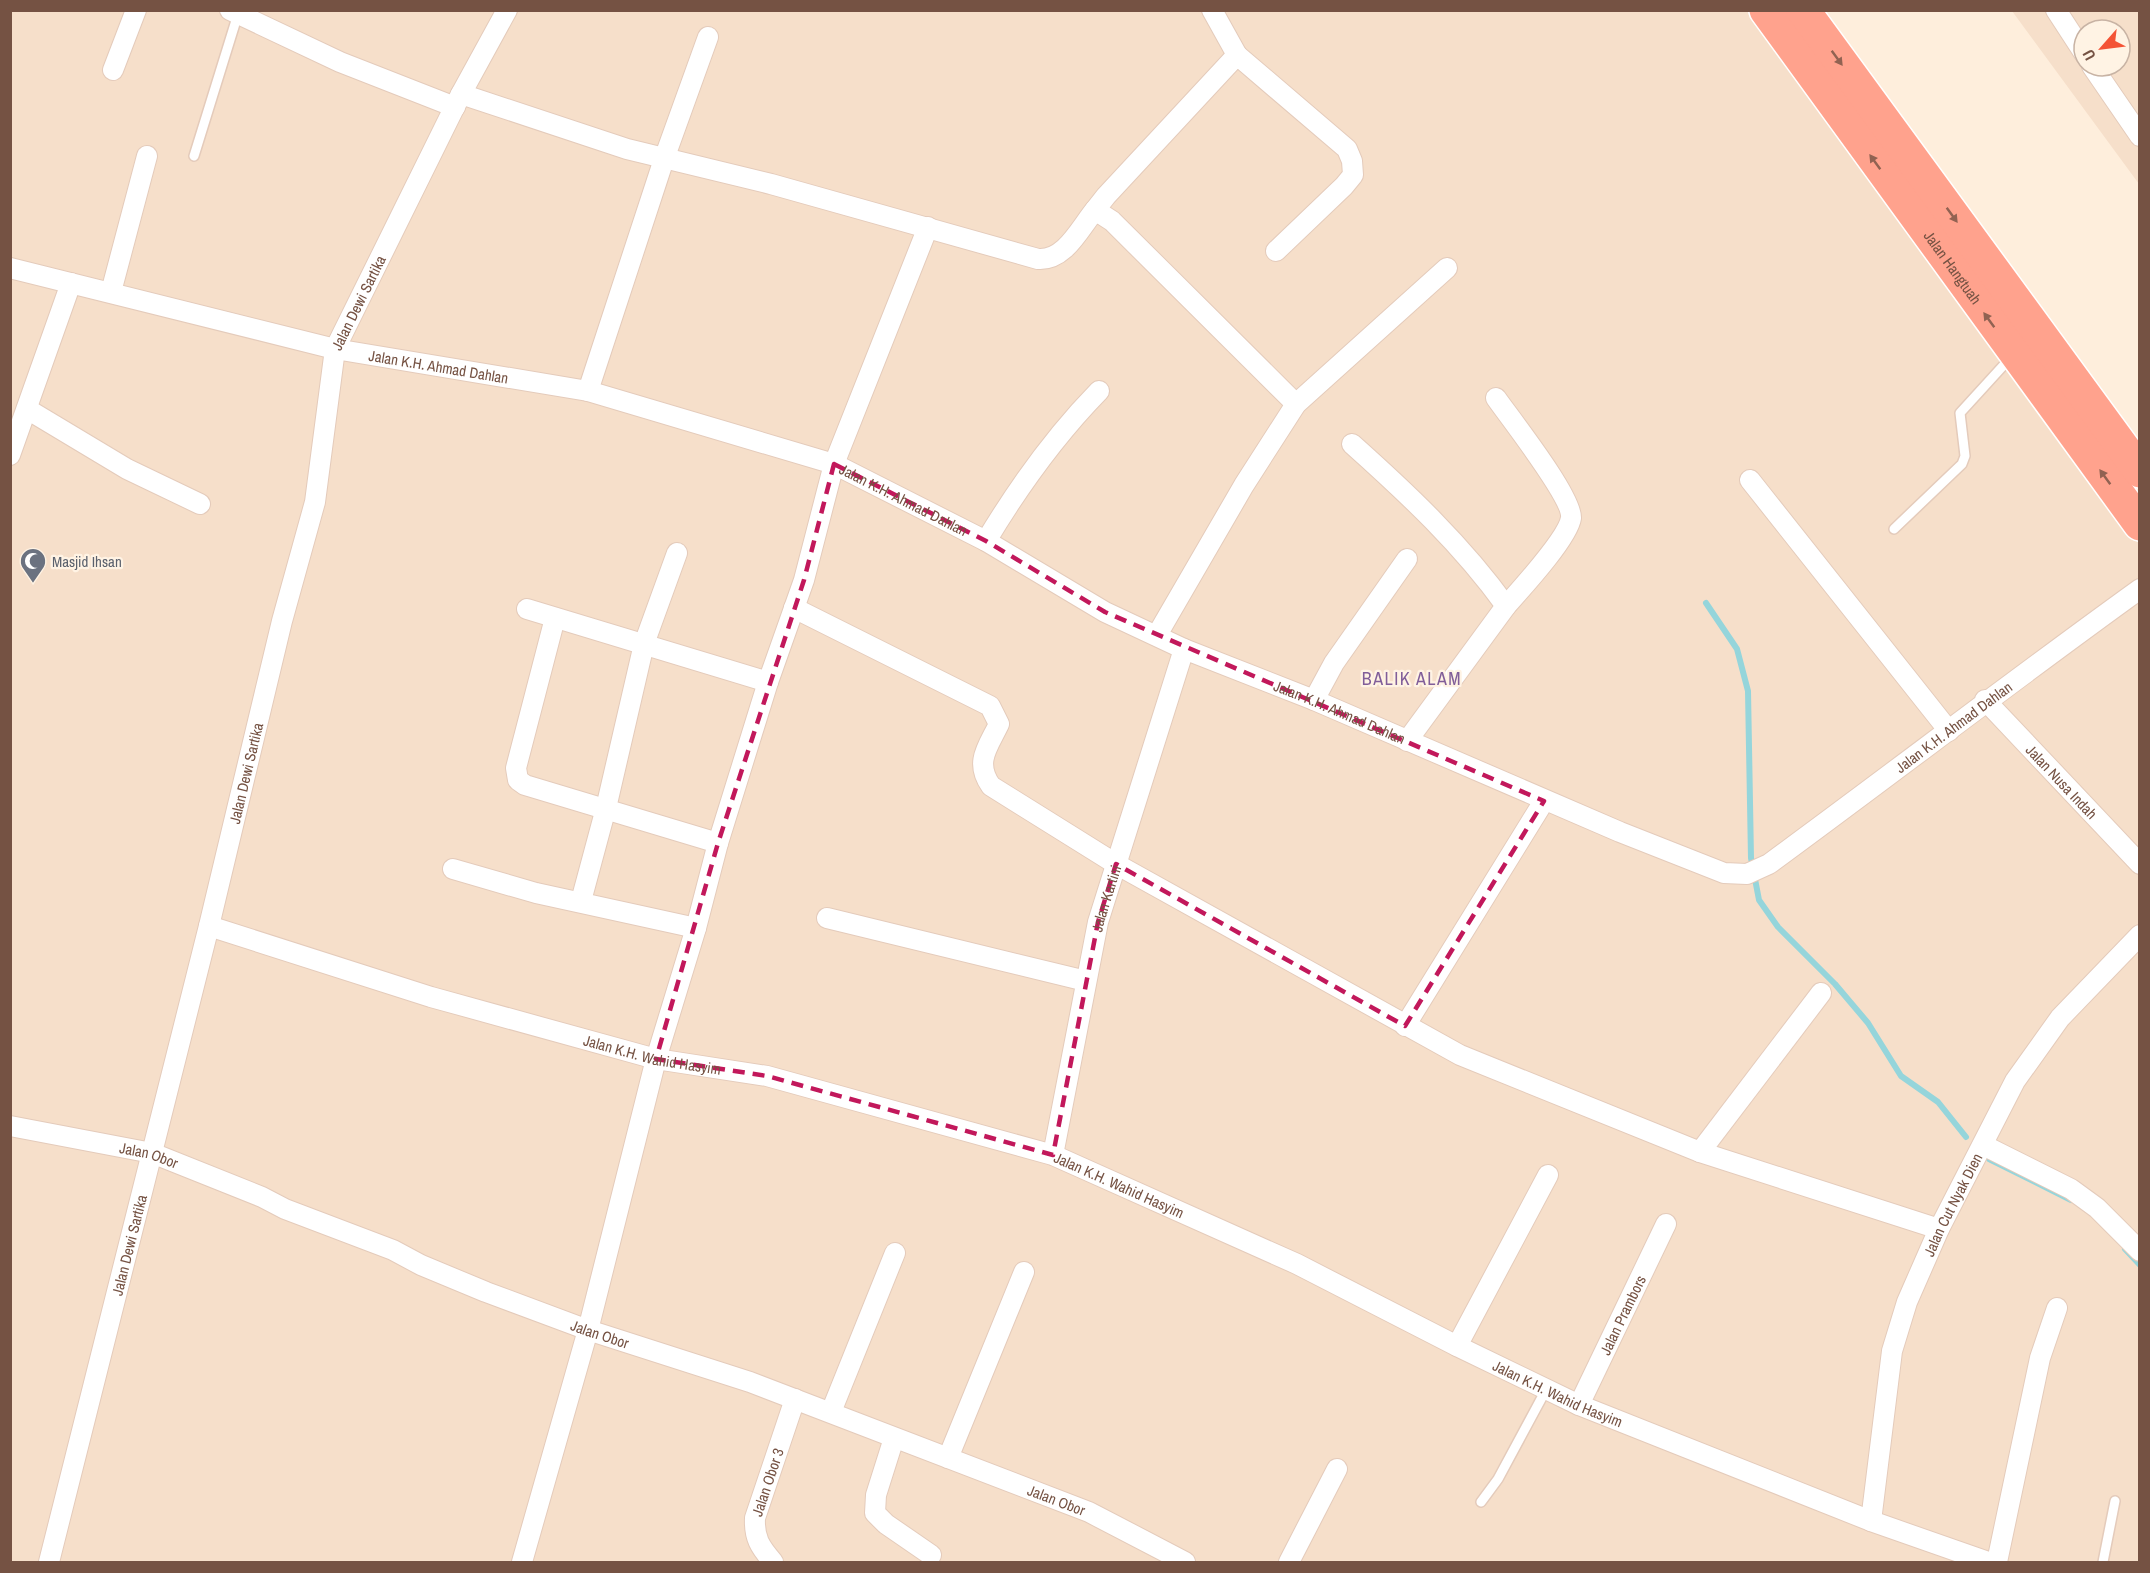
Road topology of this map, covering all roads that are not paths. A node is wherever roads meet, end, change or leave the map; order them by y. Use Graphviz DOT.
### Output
graph roads {
  1 [pos="136,10"];
  2 [pos="507,10"];
  3 [pos="1212,10"];
  4 [pos="1766,10"];
  5 [pos="1803,10"];
  6 [pos="2056,10"];
  7 [pos="234,12"];
  8 [pos="2072,35"];
  9 [pos="708,37"];
  10 [pos="1238,55"];
  11 [pos="112,70"];
  12 [pos="2100,78"];
  13 [pos="458,100"];
  14 [pos="2139,136"];
  15 [pos="147,156"];
  16 [pos="194,156"];
  17 [pos="664,159"];
  18 [pos="1095,210"];
  19 [pos="928,227"];
  20 [pos="1276,251"];
  21 [pos="10,268"];
  22 [pos="1447,268"];
  23 [pos="71,284"];
  24 [pos="111,292"];
  25 [pos="335,349"];
  26 [pos="2014,354"];
  27 [pos="588,391"];
  28 [pos="1100,391"];
  29 [pos="1496,398"];
  30 [pos="2069,402"];
  31 [pos="1296,404"];
  32 [pos="27,409"];
  33 [pos="1352,444"];
  34 [pos="10,455"];
  35 [pos="834,464"];
  36 [pos="2139,471"];
  37 [pos="1750,480"];
  38 [pos="200,504"];
  39 [pos="2139,524"];
  40 [pos="1894,529"];
  41 [pos="986,541"];
  42 [pos="677,553"];
  43 [pos="1407,559"];
  44 [pos="2139,589"];
  45 [pos="1506,606"];
  46 [pos="794,608"];
  47 [pos="527,609"];
  48 [pos="555,618"];
  49 [pos="1157,635"];
  50 [pos="644,644"];
  51 [pos="1184,649"];
  52 [pos="768,682"];
  53 [pos="1314,700"];
  54 [pos="1985,700"];
  55 [pos="1949,731"];
  56 [pos="1407,741"];
  57 [pos="1544,801"];
  58 [pos="606,808"];
  59 [pos="718,843"];
  60 [pos="1116,864"];
  61 [pos="2139,864"];
  62 [pos="453,869"];
  63 [pos="581,901"];
  64 [pos="827,918"];
  65 [pos="209,926"];
  66 [pos="696,928"];
  67 [pos="2139,935"];
  68 [pos="1086,981"];
  69 [pos="1821,993"];
  70 [pos="1405,1026"];
  71 [pos="656,1059"];
  72 [pos="10,1126"];
  73 [pos="1983,1145"];
  74 [pos="1700,1152"];
  75 [pos="152,1153"];
  76 [pos="1053,1155"];
  77 [pos="1548,1175"];
  78 [pos="1666,1224"];
  79 [pos="1939,1229"];
  80 [pos="2139,1251"];
  81 [pos="895,1253"];
  82 [pos="1024,1272"];
  83 [pos="2057,1308"];
  84 [pos="588,1330"];
  85 [pos="1457,1346"];
  86 [pos="1547,1388"];
  87 [pos="795,1399"];
  88 [pos="1579,1405"];
  89 [pos="831,1412"];
  90 [pos="894,1438"];
  91 [pos="948,1458"];
  92 [pos="1337,1468"];
  93 [pos="2115,1501"];
  94 [pos="1481,1502"];
  95 [pos="1871,1521"];
  96 [pos="755,1554"];
  97 [pos="931,1555"];
  98 [pos="49,1563"];
  99 [pos="522,1563"];
  100 [pos="773,1563"];
  101 [pos="1185,1563"];
  102 [pos="1289,1563"];
  103 [pos="1988,1563"];
  104 [pos="1997,1563"];
  105 [pos="2103,1563"];
  1 -- 11 [label="street"];
  2 -- 13 [label="street, Jalan Dewi Sartika"];
  3 -- 10 [label="street"];
  26 -- 4 [label="highway, Jalan Hangtuah, one-way"];
  5 -- 30 [label="highway, Jalan Hangtuah, one-way"];
  6 -- 8 [label="street"];
  7 -- 13 [label="street"];
  7 -- 16 [label="lane"];
  9 -- 17 [label="street"];
  10 -- 18 [label="street"];
  10 -- 20 [label="street"];
  12 -- 14 [label="street"];
  13 -- 17 [label="street"];
  13 -- 25 [label="street, Jalan Dewi Sartika"];
  15 -- 24 [label="street"];
  17 -- 19 [label="street"];
  17 -- 27 [label="street"];
  18 -- 19 [label="street"];
  18 -- 31 [label="street"];
  19 -- 35 [label="street"];
  21 -- 23 [label="street, Jalan K.H. Ahmad Dahlan"];
  22 -- 31 [label="street"];
  23 -- 24 [label="street, Jalan K.H. Ahmad Dahlan"];
  23 -- 32 [label="street"];
  24 -- 25 [label="street, Jalan K.H. Ahmad Dahlan"];
  25 -- 27 [label="street, Jalan K.H. Ahmad Dahlan"];
  25 -- 65 [label="street, Jalan Dewi Sartika"];
  26 -- 30 [label="highway, Jalan Hangtuah"];
  26 -- 40 [label="lane"];
  27 -- 35 [label="street, Jalan K.H. Ahmad Dahlan"];
  28 -- 41 [label="street"];
  29 -- 45 [label="street"];
  30 -- 36 [label="highway, Jalan Hangtuah"];
  39 -- 30 [label="highway, Jalan Hangtuah, one-way"];
  31 -- 49 [label="street"];
  32 -- 34 [label="street"];
  32 -- 38 [label="street"];
  33 -- 45 [label="street"];
  35 -- 41 [label="street, Jalan K.H. Ahmad Dahlan"];
  35 -- 46 [label="street"];
  37 -- 55 [label="street"];
  41 -- 49 [label="street, Jalan K.H. Ahmad Dahlan"];
  42 -- 50 [label="street"];
  43 -- 53 [label="street"];
  44 -- 54 [label="street, Jalan K.H. Ahmad Dahlan"];
  45 -- 56 [label="street"];
  46 -- 52 [label="street"];
  46 -- 60 [label="street"];
  47 -- 48 [label="street"];
  48 -- 50 [label="street"];
  48 -- 58 [label="street"];
  49 -- 51 [label="street, Jalan K.H. Ahmad Dahlan"];
  50 -- 52 [label="street"];
  50 -- 58 [label="street"];
  51 -- 53 [label="street, Jalan K.H. Ahmad Dahlan"];
  51 -- 60 [label="street, Jalan Kartini"];
  52 -- 59 [label="street"];
  53 -- 56 [label="street, Jalan K.H. Ahmad Dahlan"];
  54 -- 55 [label="street, Jalan K.H. Ahmad Dahlan"];
  54 -- 61 [label="street, Jalan Nusa Indah"];
  55 -- 57 [label="street, Jalan K.H. Ahmad Dahlan"];
  56 -- 57 [label="street, Jalan K.H. Ahmad Dahlan"];
  57 -- 70 [label="street"];
  58 -- 59 [label="street"];
  58 -- 63 [label="street"];
  59 -- 66 [label="street"];
  60 -- 68 [label="street, Jalan Kartini"];
  60 -- 70 [label="street"];
  62 -- 63 [label="street"];
  63 -- 66 [label="street"];
  64 -- 68 [label="street"];
  65 -- 71 [label="street, Jalan K.H. Wahid Hasyim"];
  65 -- 75 [label="street, Jalan Dewi Sartika"];
  66 -- 71 [label="street"];
  67 -- 73 [label="street, Jalan Cut Nyak Dien"];
  68 -- 76 [label="street, Jalan Kartini"];
  69 -- 74 [label="street"];
  70 -- 74 [label="street"];
  71 -- 76 [label="street, Jalan K.H. Wahid Hasyim"];
  71 -- 84 [label="street"];
  72 -- 75 [label="street, Jalan Obor"];
  73 -- 79 [label="street, Jalan Cut Nyak Dien"];
  73 -- 80 [label="street"];
  74 -- 79 [label="street"];
  75 -- 84 [label="street, Jalan Obor"];
  75 -- 98 [label="street, Jalan Dewi Sartika"];
  76 -- 85 [label="street, Jalan K.H. Wahid Hasyim"];
  77 -- 85 [label="street"];
  78 -- 88 [label="street, Jalan Prambors"];
  79 -- 95 [label="street, Jalan Cut Nyak Dien"];
  81 -- 89 [label="street"];
  82 -- 91 [label="street"];
  83 -- 104 [label="street"];
  84 -- 87 [label="street, Jalan Obor"];
  84 -- 99 [label="street"];
  85 -- 86 [label="street, Jalan K.H. Wahid Hasyim"];
  86 -- 88 [label="street, Jalan K.H. Wahid Hasyim"];
  86 -- 94 [label="lane"];
  87 -- 89 [label="street, Jalan Obor"];
  87 -- 96 [label="street, Jalan Obor 3"];
  88 -- 95 [label="street, Jalan K.H. Wahid Hasyim"];
  89 -- 90 [label="street, Jalan Obor"];
  90 -- 91 [label="street, Jalan Obor"];
  90 -- 97 [label="street"];
  91 -- 101 [label="street, Jalan Obor"];
  92 -- 102 [label="street"];
  93 -- 105 [label="lane"];
  95 -- 103 [label="street, Jalan K.H. Wahid Hasyim"];
  96 -- 100 [label="street, Jalan Obor 3"];
}
